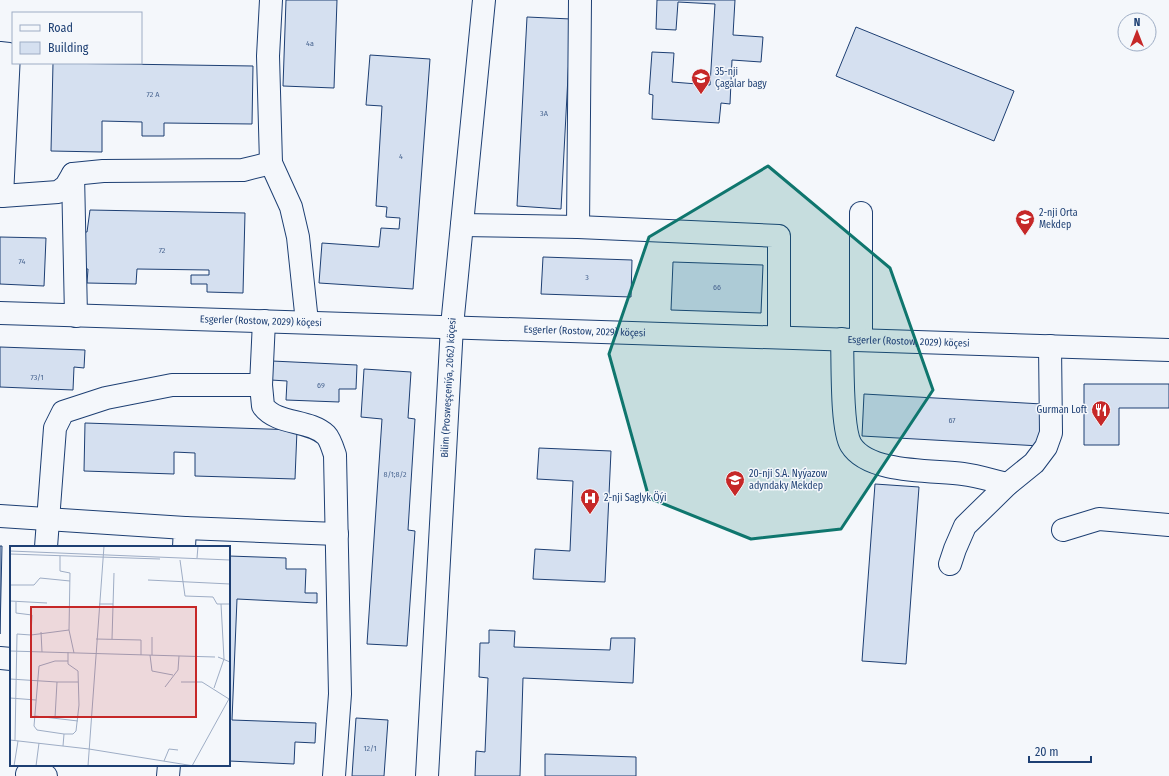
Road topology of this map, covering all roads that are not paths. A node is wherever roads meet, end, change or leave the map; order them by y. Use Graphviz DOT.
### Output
graph roads {
  1 [pos="271,0"];
  2 [pos="484,0"];
  3 [pos="580,0"];
  4 [pos="0,53"];
  5 [pos="271,163"];
  6 [pos="73,174"];
  7 [pos="1,196"];
  8 [pos="861,213"];
  9 [pos="462,225"];
  10 [pos="578,228"];
  11 [pos="0,313"];
  12 [pos="76,316"];
  13 [pos="264,321"];
  14 [pos="307,322"];
  15 [pos="452,326"];
  16 [pos="779,337"];
  17 [pos="851,339"];
  18 [pos="1050,346"];
  19 [pos="1169,350"];
  20 [pos="261,385"];
  21 [pos="1008,484"];
  22 [pos="0,516"];
  23 [pos="48,519"];
  24 [pos="1169,525"];
  25 [pos="1064,530"];
  26 [pos="337,534"];
  27 [pos="184,538"];
  28 [pos="46,546"];
  29 [pos="950,564"];
  30 [pos="0,658"];
  31 [pos="10,659"];
  32 [pos="169,766"];
  33 [pos="168,776"];
  34 [pos="334,776"];
  35 [pos="426,776"];
  1 -- 5 [label="street"];
  2 -- 9 [label="street, Bilim (Prosweşçeniýa, 2062) köçesi"];
  3 -- 10 [label="street"];
  4 -- 7 [label="street"];
  5 -- 6 [label="street"];
  5 -- 14 [label="street"];
  6 -- 7 [label="street"];
  6 -- 12 [label="street"];
  8 -- 17 [label="street"];
  9 -- 10 [label="street"];
  9 -- 15 [label="street, Bilim (Prosweşçeniýa, 2062) köçesi"];
  10 -- 16 [label="street"];
  11 -- 12 [label="street, Esgerler (Rostow, 2029) köçesi"];
  12 -- 13 [label="street, Esgerler (Rostow, 2029) köçesi"];
  13 -- 14 [label="street, Esgerler (Rostow, 2029) köçesi"];
  13 -- 20 [label="street"];
  14 -- 15 [label="street, Esgerler (Rostow, 2029) köçesi"];
  15 -- 16 [label="street, Esgerler (Rostow, 2029) köçesi"];
  15 -- 35 [label="street, Bilim (Prosweşçeniýa, 2062) köçesi"];
  16 -- 17 [label="street, Esgerler (Rostow, 2029) köçesi"];
  17 -- 18 [label="street, Esgerler (Rostow, 2029) köçesi"];
  17 -- 21 [label="street"];
  18 -- 19 [label="street, Esgerler (Rostow, 2029) köçesi"];
  18 -- 21 [label="street"];
  20 -- 23 [label="street"];
  20 -- 26 [label="street"];
  21 -- 29 [label="street"];
  22 -- 23 [label="street"];
  23 -- 27 [label="street"];
  23 -- 28 [label="street"];
  24 -- 25 [label="street"];
  26 -- 27 [label="street"];
  26 -- 34 [label="street"];
  30 -- 31 [label="street"];
  32 -- 33 [label="street"];
}
